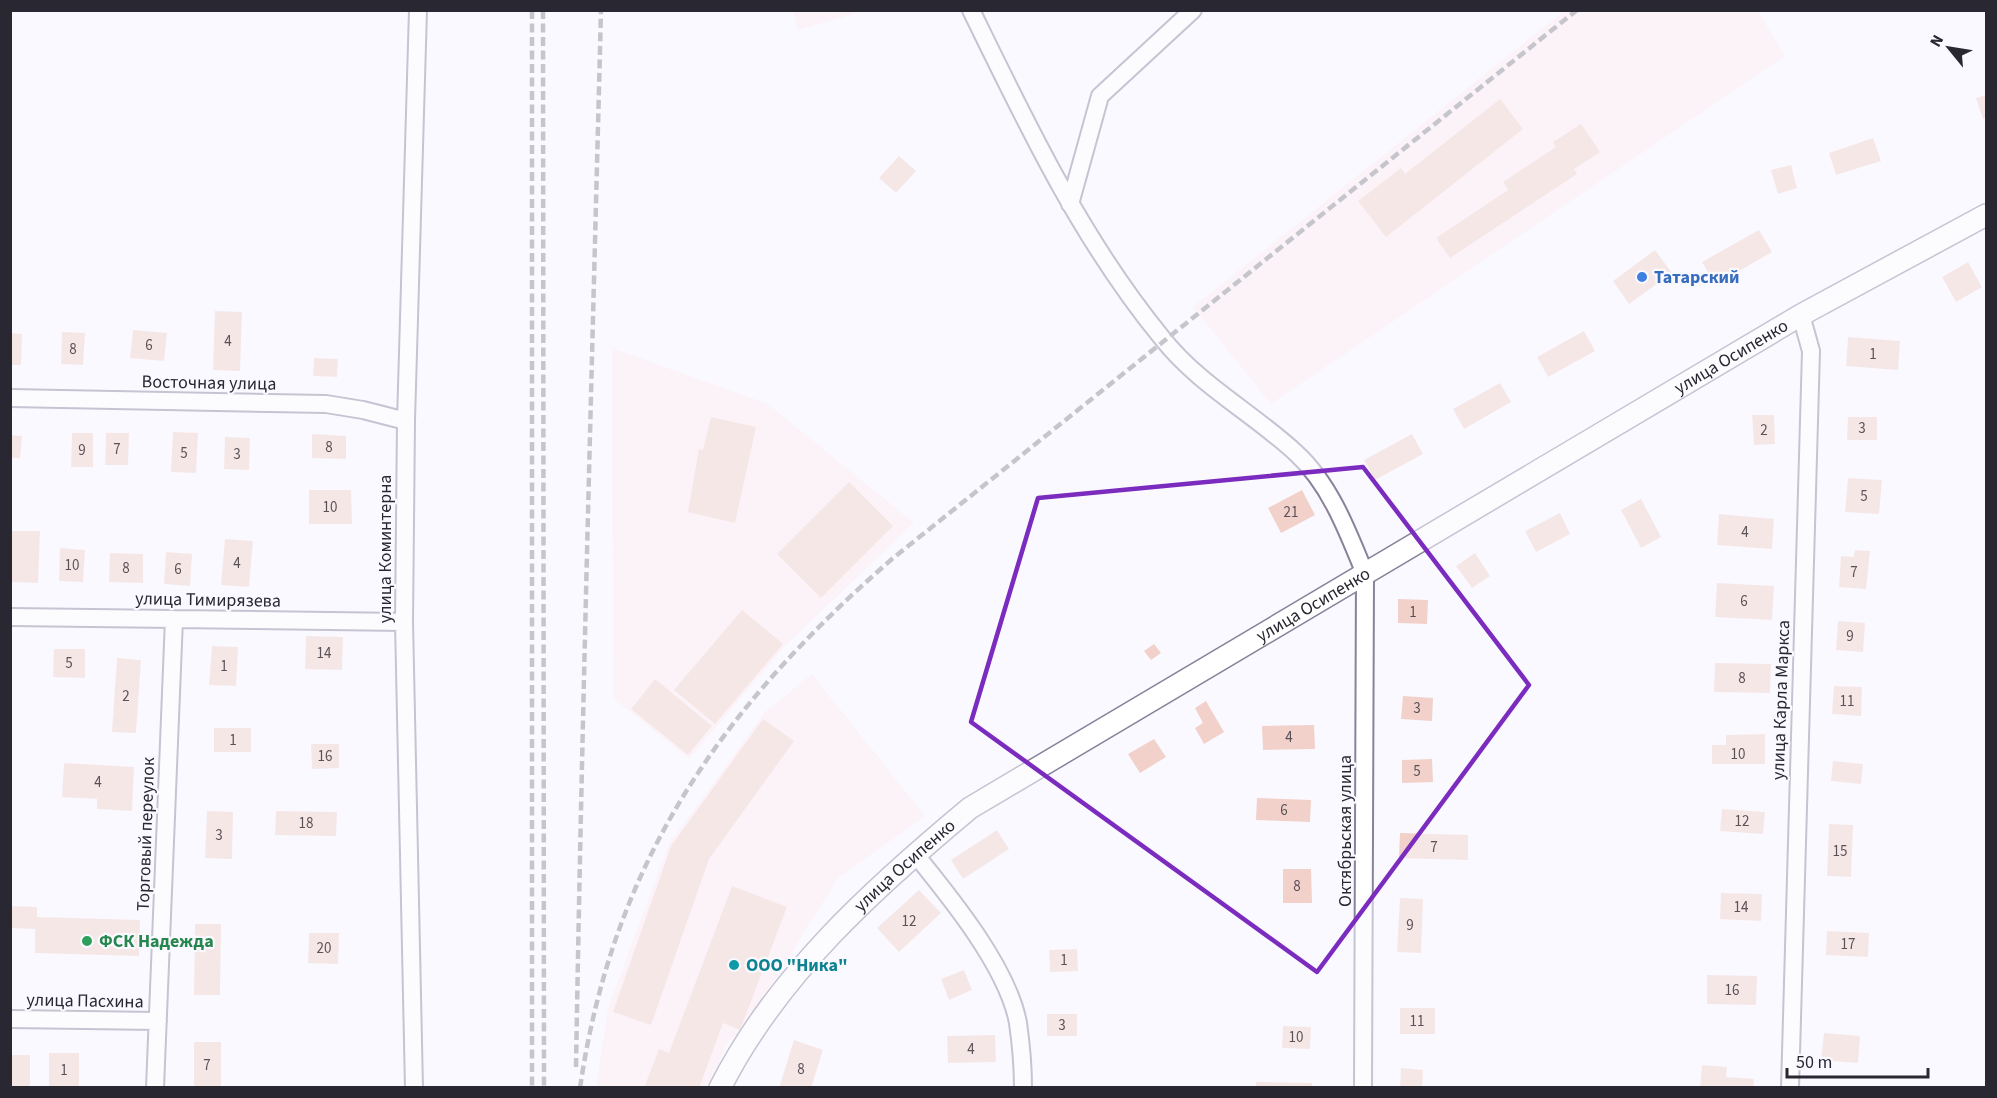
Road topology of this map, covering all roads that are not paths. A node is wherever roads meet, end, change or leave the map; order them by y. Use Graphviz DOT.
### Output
graph roads {
  1 [pos="418,10"];
  2 [pos="971,10"];
  3 [pos="1193,10"];
  4 [pos="1070,204"];
  5 [pos="1986,215"];
  6 [pos="1801,315"];
  7 [pos="10,398"];
  8 [pos="406,421"];
  9 [pos="1365,574"];
  10 [pos="10,616"];
  11 [pos="174,619"];
  12 [pos="404,622"];
  13 [pos="915,854"];
  14 [pos="10,1019"];
  15 [pos="158,1021"];
  16 [pos="155,1088"];
  17 [pos="414,1088"];
  18 [pos="720,1088"];
  19 [pos="1023,1088"];
  20 [pos="1363,1088"];
  21 [pos="1790,1088"];
  1 -- 8 [label="street, улица Коминтерна"];
  2 -- 4 [label="street"];
  3 -- 4 [label="street"];
  4 -- 9 [label="street"];
  5 -- 6 [label="street, улица Осипенко"];
  6 -- 9 [label="street, улица Осипенко"];
  6 -- 21 [label="street, улица Карла Маркса"];
  7 -- 8 [label="street, Восточная улица"];
  8 -- 12 [label="street, улица Коминтерна"];
  9 -- 13 [label="street, улица Осипенко"];
  9 -- 20 [label="street, Октябрьская улица"];
  10 -- 11 [label="street, улица Тимирязева"];
  11 -- 12 [label="street, улица Тимирязева"];
  11 -- 15 [label="street, Торговый переулок"];
  12 -- 17 [label="street, улица Коминтерна"];
  13 -- 18 [label="street, улица Осипенко"];
  13 -- 19 [label="street"];
  14 -- 15 [label="street, улица Пасхина"];
  15 -- 16 [label="street, Торговый переулок"];
}
